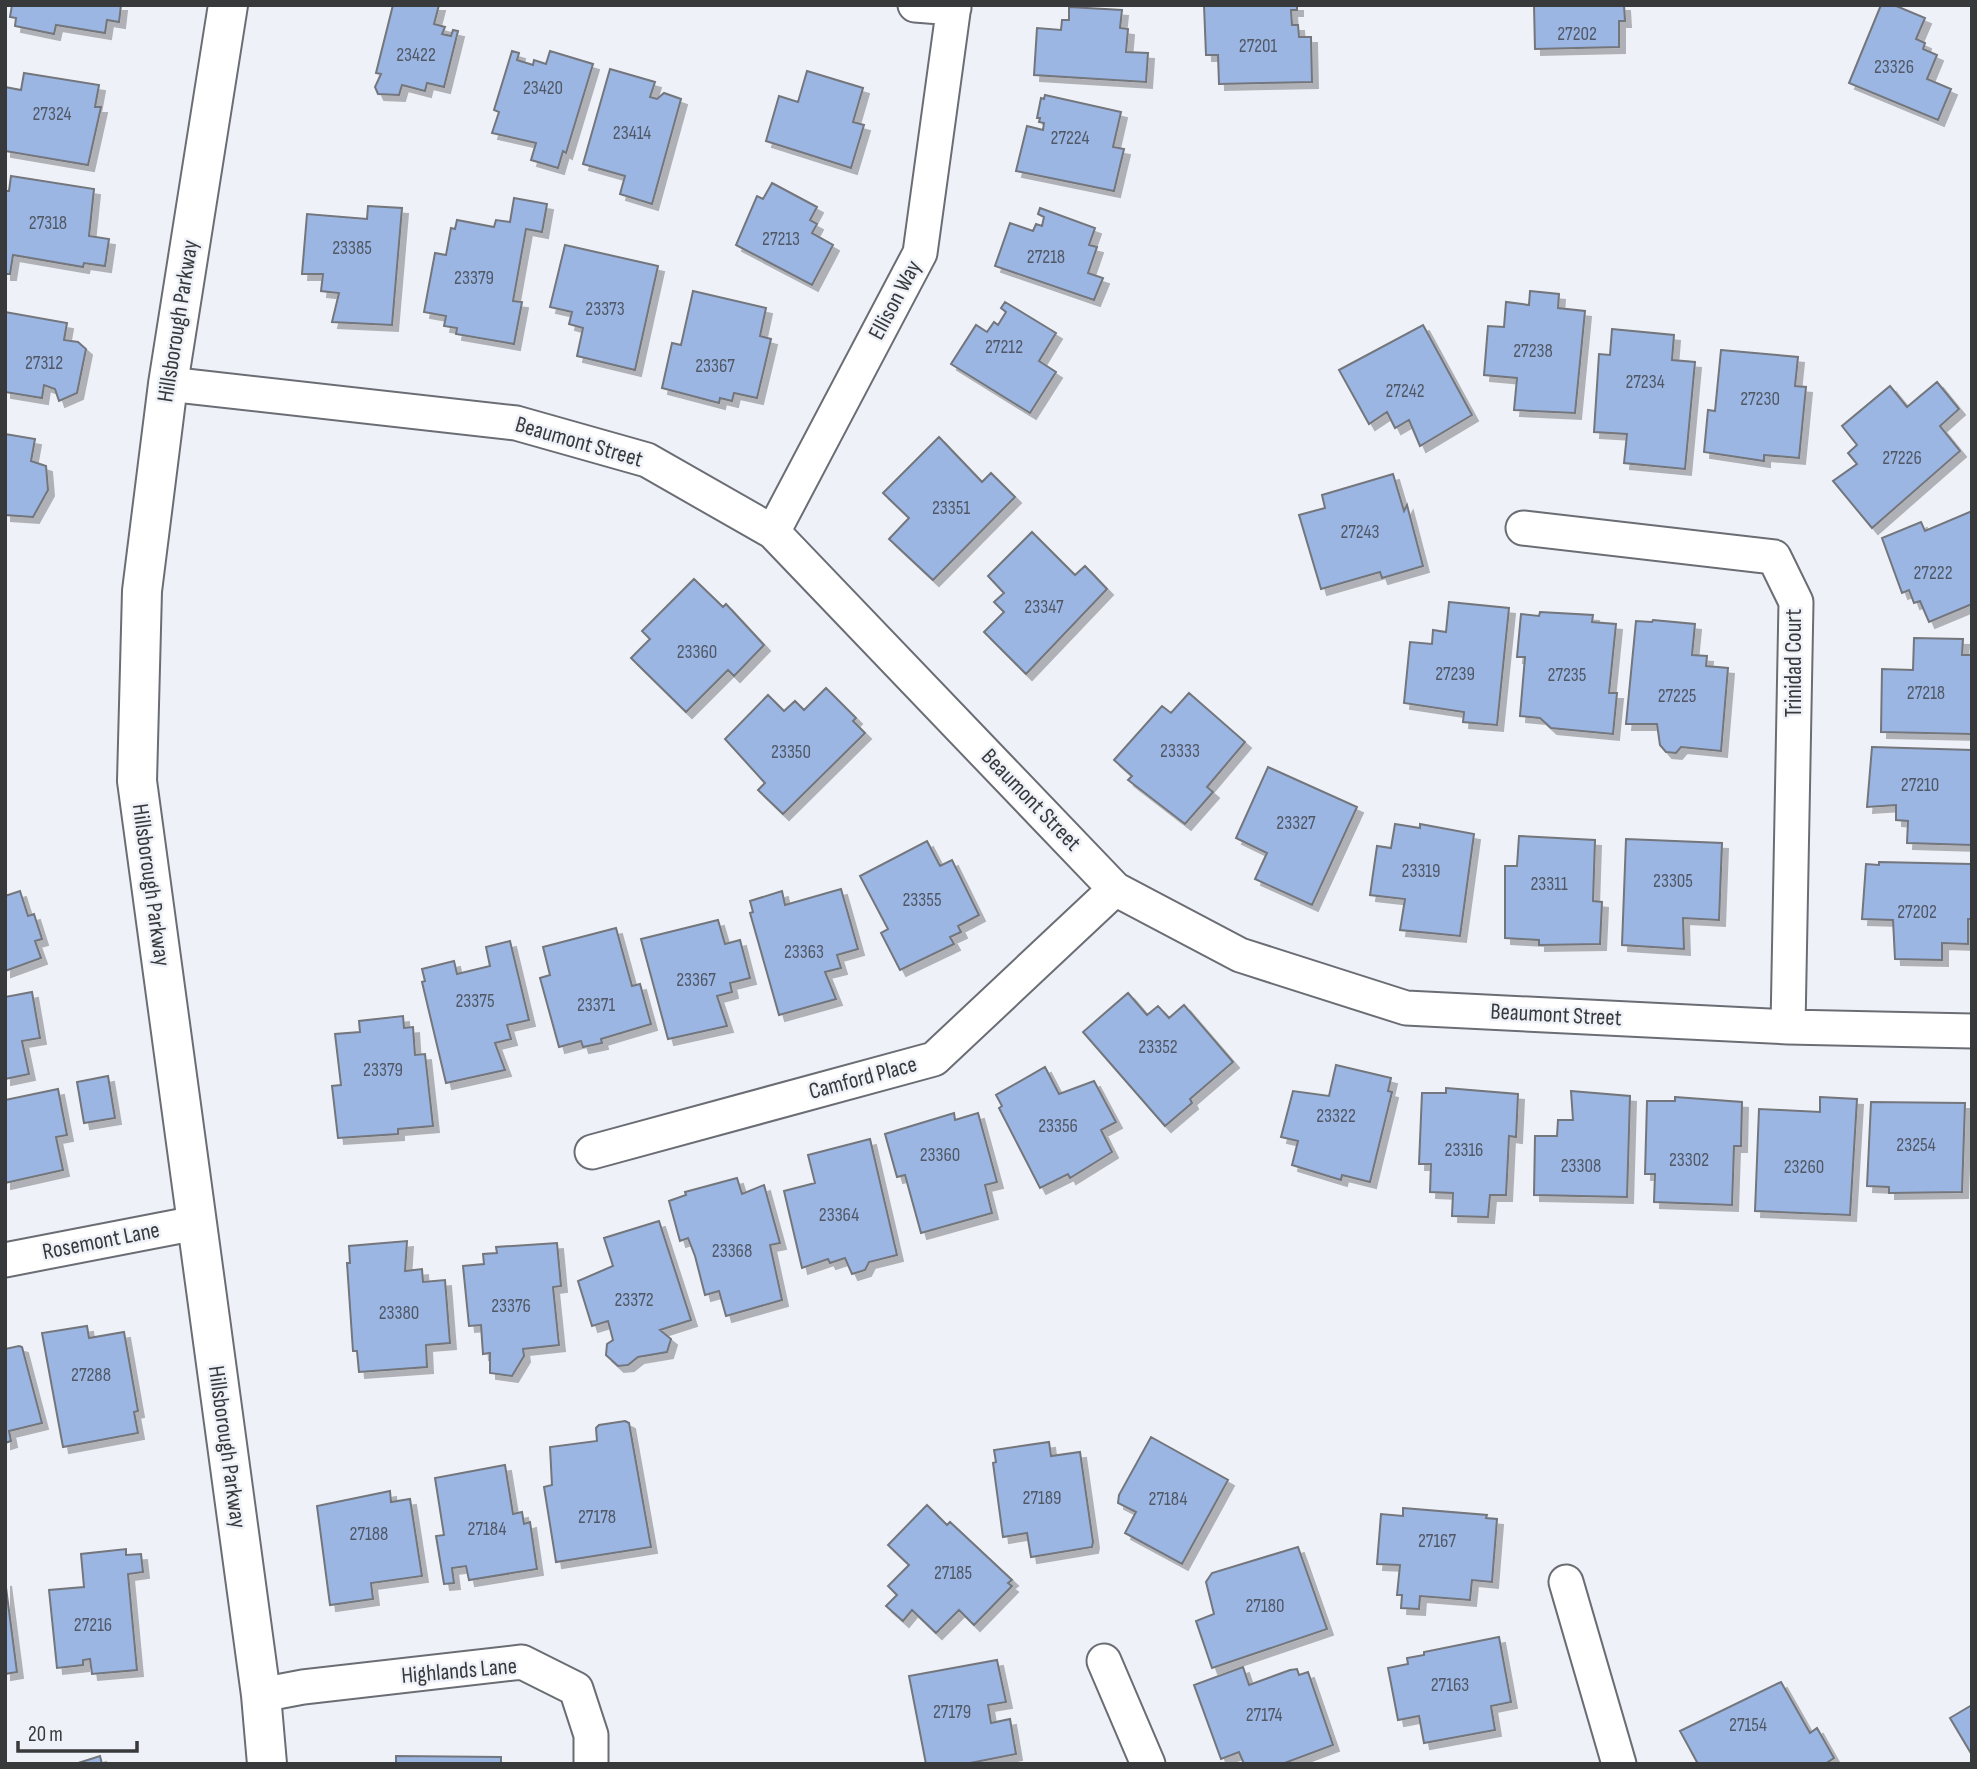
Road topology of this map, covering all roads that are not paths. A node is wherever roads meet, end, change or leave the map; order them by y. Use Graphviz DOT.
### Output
graph roads {
  1 [pos="228,5"];
  2 [pos="915,5"];
  3 [pos="954,7"];
  4 [pos="168,384"];
  5 [pos="1523,528"];
  6 [pos="773,531"];
  7 [pos="1115,889"];
  8 [pos="1788,1027"];
  9 [pos="1972,1031"];
  10 [pos="592,1152"];
  11 [pos="196,1223"];
  12 [pos="5,1260"];
  13 [pos="1566,1582"];
  14 [pos="1104,1661"];
  15 [pos="261,1695"];
  16 [pos="267,1764"];
  17 [pos="591,1764"];
  18 [pos="1148,1764"];
  19 [pos="1619,1764"];
  1 -- 4 [label="street, Hillsborough Parkway"];
  2 -- 3 [label="street"];
  3 -- 6 [label="street, Ellison Way"];
  4 -- 6 [label="street, Beaumont Street"];
  4 -- 11 [label="street, Hillsborough Parkway"];
  5 -- 8 [label="street, Trinidad Court"];
  6 -- 7 [label="street, Beaumont Street"];
  7 -- 8 [label="street, Beaumont Street"];
  7 -- 10 [label="street, Camford Place"];
  8 -- 9 [label="street, Beaumont Street"];
  11 -- 12 [label="street, Rosemont Lane"];
  11 -- 15 [label="street, Hillsborough Parkway"];
  13 -- 19 [label="street"];
  14 -- 18 [label="street"];
  15 -- 16 [label="street, Hillsborough Parkway"];
  15 -- 17 [label="street, Highlands Lane"];
}
